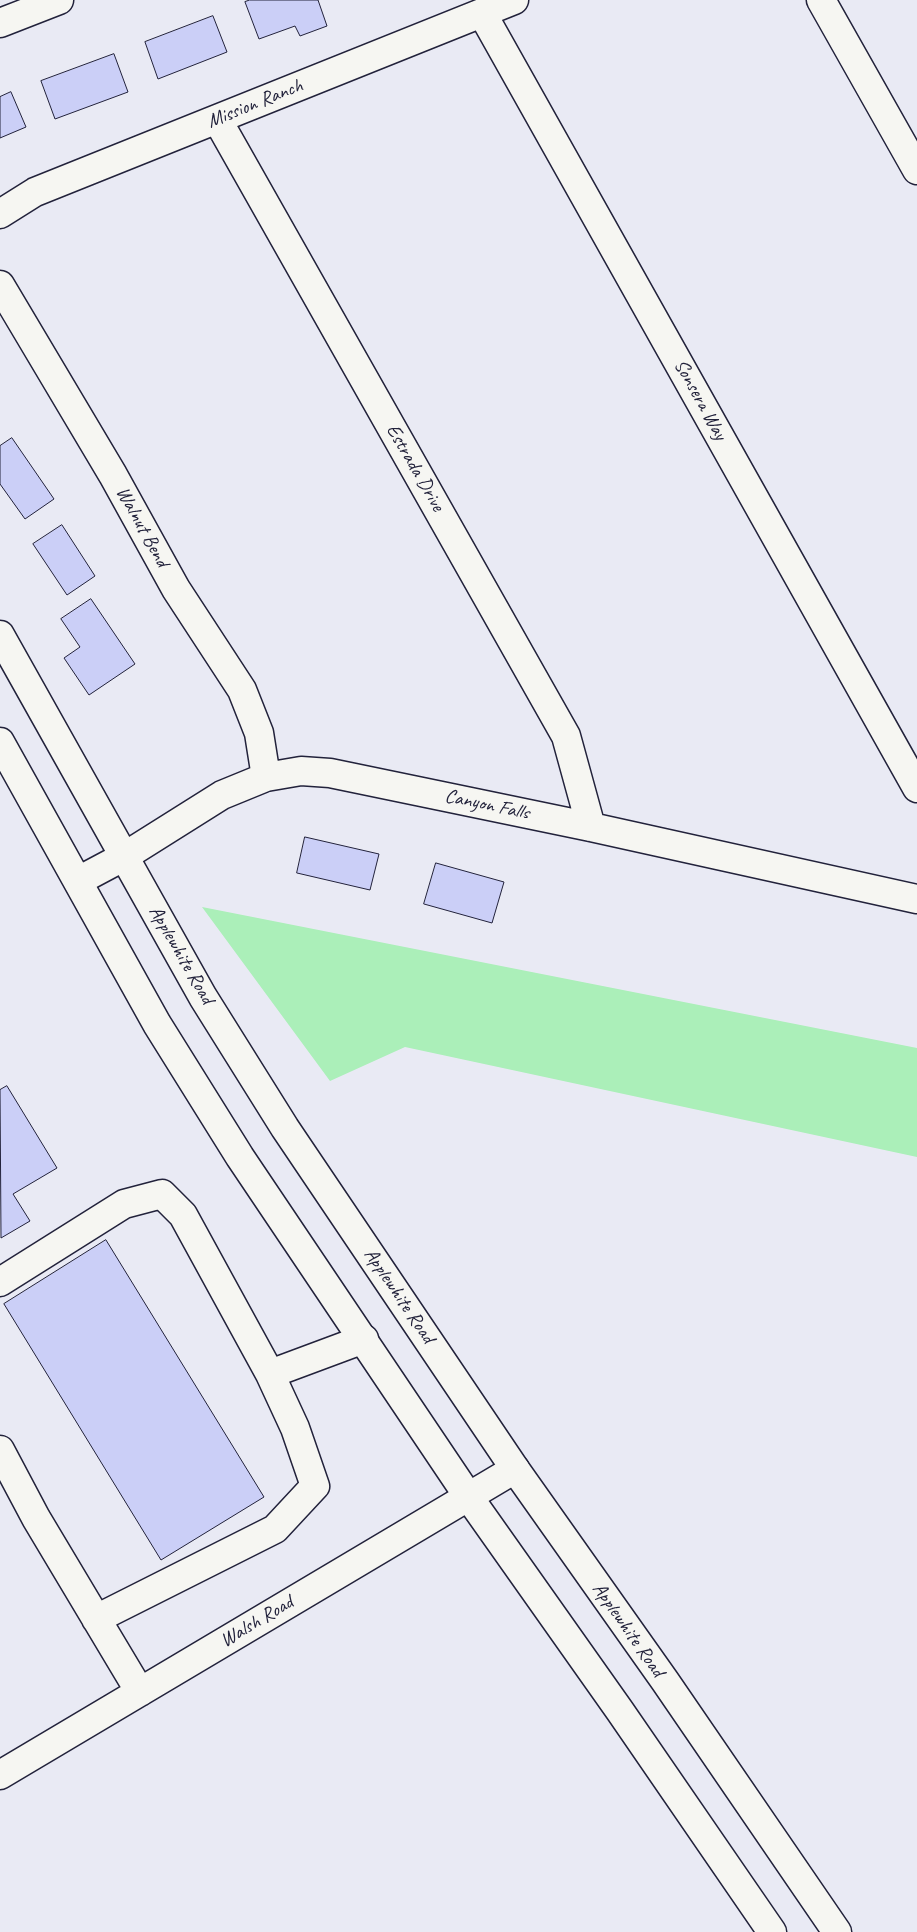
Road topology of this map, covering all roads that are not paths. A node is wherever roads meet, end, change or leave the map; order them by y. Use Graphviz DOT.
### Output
graph roads {
  1 [pos="59,0"];
  2 [pos="514,0"];
  3 [pos="821,0"];
  4 [pos="482,13"];
  5 [pos="0,23"];
  6 [pos="217,119"];
  7 [pos="916,167"];
  8 [pos="0,214"];
  9 [pos="0,285"];
  10 [pos="0,635"];
  11 [pos="0,742"];
  12 [pos="266,776"];
  13 [pos="917,788"];
  14 [pos="591,827"];
  15 [pos="125,856"];
  16 [pos="78,881"];
  17 [pos="917,899"];
  18 [pos="0,1282"];
  19 [pos="364,1339"];
  20 [pos="270,1374"];
  21 [pos="0,1450"];
  22 [pos="515,1469"];
  23 [pos="468,1496"];
  24 [pos="96,1619"];
  25 [pos="140,1692"];
  26 [pos="0,1775"];
  27 [pos="772,1932"];
  28 [pos="837,1932"];
  1 -- 5 [label="street"];
  2 -- 4 [label="street, Mission Ranch"];
  3 -- 7 [label="street"];
  4 -- 6 [label="street, Mission Ranch"];
  4 -- 13 [label="street, Sonsera Way"];
  6 -- 8 [label="street, Mission Ranch"];
  6 -- 14 [label="street, Estrada Drive"];
  9 -- 12 [label="street, Walnut Bend"];
  10 -- 15 [label="street, Applewhite Road"];
  11 -- 16 [label="street"];
  12 -- 14 [label="street, Canyon Falls"];
  12 -- 15 [label="street, Canyon Falls"];
  14 -- 17 [label="street, Canyon Falls"];
  15 -- 16 [label="street, Canyon Falls"];
  15 -- 22 [label="street, Applewhite Road"];
  16 -- 19 [label="street"];
  18 -- 20 [label="street"];
  19 -- 20 [label="street"];
  19 -- 23 [label="street"];
  20 -- 24 [label="street"];
  21 -- 24 [label="street"];
  22 -- 23 [label="street, Walsh Road"];
  22 -- 28 [label="street, Applewhite Road"];
  23 -- 25 [label="street, Walsh Road"];
  23 -- 27 [label="street"];
  24 -- 25 [label="street"];
  25 -- 26 [label="street, Walsh Road"];
}
